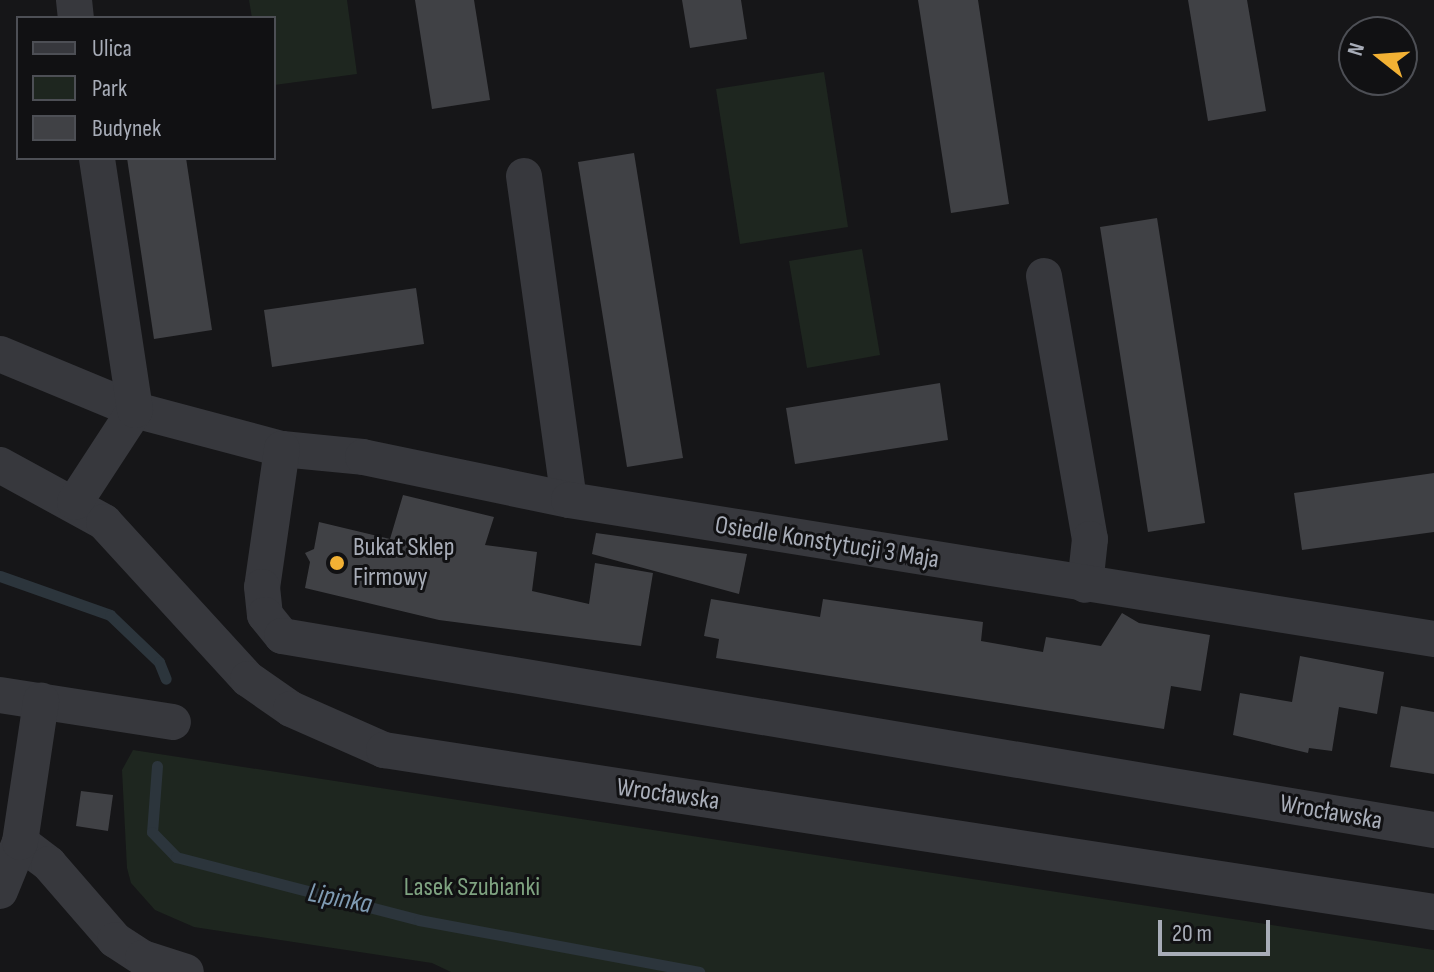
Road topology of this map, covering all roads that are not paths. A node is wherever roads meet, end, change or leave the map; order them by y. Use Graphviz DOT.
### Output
graph roads {
  1 [pos="97,160"];
  2 [pos="524,176"];
  3 [pos="1044,276"];
  4 [pos="0,354"];
  5 [pos="135,410"];
  6 [pos="282,449"];
  7 [pos="0,465"];
  8 [pos="569,500"];
  9 [pos="75,502"];
  10 [pos="1085,585"];
  11 [pos="1434,639"];
  12 [pos="0,695"];
  13 [pos="41,701"];
  14 [pos="173,722"];
  15 [pos="1434,830"];
  16 [pos="20,842"];
  17 [pos="0,891"];
  18 [pos="1434,912"];
  19 [pos="186,972"];
  1 -- 5 [label="street"];
  2 -- 8 [label="street"];
  3 -- 10 [label="street"];
  4 -- 5 [label="street, Osiedle Konstytucji 3 Maja"];
  5 -- 6 [label="street, Osiedle Konstytucji 3 Maja"];
  5 -- 9 [label="street"];
  6 -- 8 [label="street, Osiedle Konstytucji 3 Maja"];
  6 -- 15 [label="street, Wrocławska"];
  7 -- 9 [label="street, Wrocławska"];
  8 -- 10 [label="street, Osiedle Konstytucji 3 Maja"];
  9 -- 18 [label="street, Wrocławska"];
  10 -- 11 [label="street, Osiedle Konstytucji 3 Maja"];
  12 -- 13 [label="street"];
  13 -- 14 [label="street"];
  13 -- 16 [label="street"];
  16 -- 17 [label="street"];
  16 -- 19 [label="street"];
}
